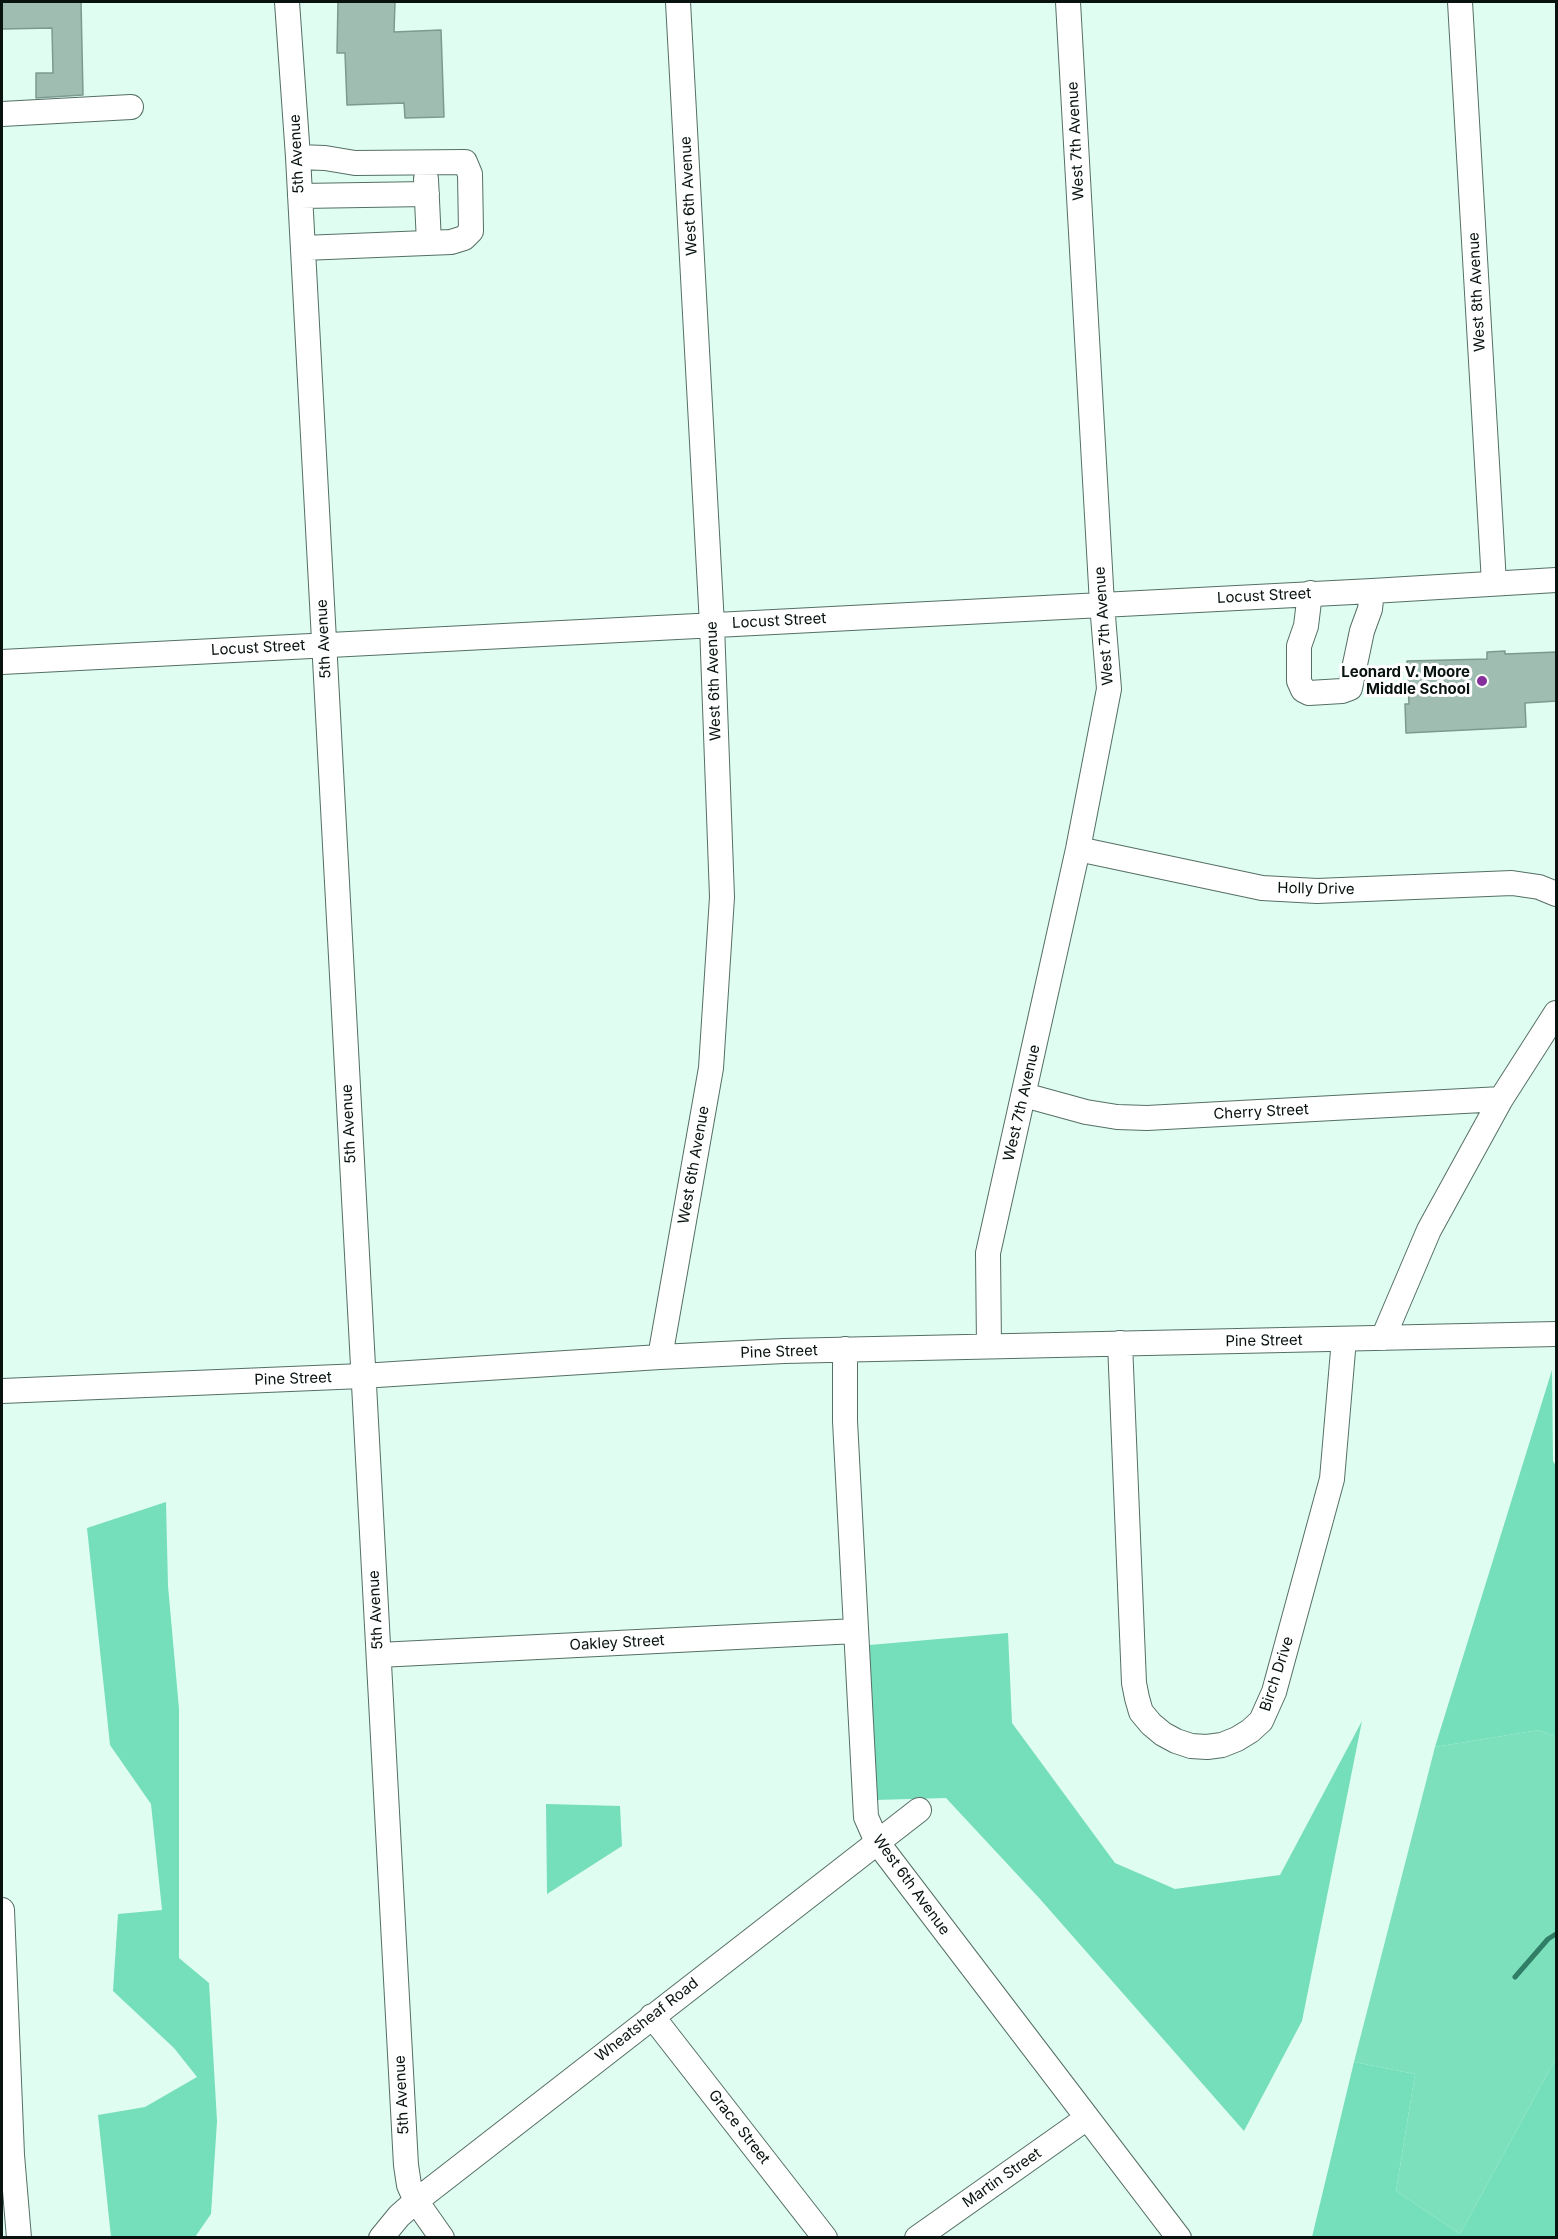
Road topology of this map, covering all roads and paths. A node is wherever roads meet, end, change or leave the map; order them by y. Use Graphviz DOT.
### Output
graph roads {
  1 [pos="287,2"];
  2 [pos="678,2"];
  3 [pos="1068,2"];
  4 [pos="1460,2"];
  5 [pos="131,107"];
  6 [pos="2,114"];
  7 [pos="298,156"];
  8 [pos="425,162"];
  9 [pos="427,194"];
  10 [pos="300,196"];
  11 [pos="429,243"];
  12 [pos="303,248"];
  13 [pos="1557,580"];
  14 [pos="1494,583"];
  15 [pos="1372,591"];
  16 [pos="1310,593"];
  17 [pos="1102,604"];
  18 [pos="712,625"];
  19 [pos="324,645"];
  20 [pos="2,662"];
  21 [pos="1078,849"];
  22 [pos="1557,894"];
  23 [pos="1557,1012"];
  24 [pos="1024,1095"];
  25 [pos="1501,1099"];
  26 [pos="1557,1334"];
  27 [pos="1383,1338"];
  28 [pos="1344,1339"];
  29 [pos="1120,1343"];
  30 [pos="989,1346"];
  31 [pos="844,1350"];
  32 [pos="660,1356"];
  33 [pos="362,1376"];
  34 [pos="2,1391"];
  35 [pos="856,1631"];
  36 [pos="379,1655"];
  37 [pos="919,1810"];
  38 [pos="877,1842"];
  39 [pos="2,1910"];
  40 [pos="652,2016"];
  41 [pos="1087,2118"];
  42 [pos="416,2201"];
  43 [pos="19,2238"];
  44 [pos="381,2238"];
  45 [pos="442,2238"];
  46 [pos="825,2238"];
  47 [pos="917,2238"];
  48 [pos="1179,2238"];
  1 -- 7 [label="street, 5th Avenue"];
  2 -- 18 [label="street, West 6th Avenue"];
  3 -- 17 [label="street, West 7th Avenue"];
  4 -- 14 [label="street, West 8th Avenue"];
  5 -- 6 [label="street"];
  7 -- 8 [label="street"];
  7 -- 10 [label="street, 5th Avenue"];
  8 -- 9 [label="street"];
  8 -- 11 [label="street"];
  9 -- 10 [label="street"];
  9 -- 11 [label="street"];
  10 -- 12 [label="street, 5th Avenue"];
  11 -- 12 [label="street"];
  12 -- 19 [label="street, 5th Avenue"];
  13 -- 14 [label="street, Locust Street"];
  14 -- 15 [label="street, Locust Street"];
  15 -- 16 [label="street, Locust Street"];
  15 -- 16 [label="street"];
  16 -- 17 [label="street, Locust Street"];
  17 -- 18 [label="street, Locust Street"];
  17 -- 21 [label="street, West 7th Avenue"];
  18 -- 19 [label="street, Locust Street"];
  18 -- 32 [label="street, West 6th Avenue"];
  19 -- 20 [label="street, Locust Street"];
  19 -- 33 [label="street, 5th Avenue"];
  21 -- 22 [label="street, Holly Drive"];
  21 -- 24 [label="street, West 7th Avenue"];
  23 -- 25 [label="street"];
  24 -- 25 [label="street, Cherry Street"];
  24 -- 30 [label="street, West 7th Avenue"];
  25 -- 27 [label="street"];
  26 -- 27 [label="street, Pine Street"];
  27 -- 28 [label="street, Pine Street"];
  28 -- 29 [label="street, Pine Street"];
  28 -- 29 [label="street, Birch Drive"];
  29 -- 30 [label="street, Pine Street"];
  30 -- 31 [label="street, Pine Street"];
  31 -- 32 [label="street, Pine Street"];
  31 -- 35 [label="street, West 6th Avenue"];
  32 -- 33 [label="street, Pine Street"];
  33 -- 34 [label="street, Pine Street"];
  33 -- 36 [label="street, 5th Avenue"];
  35 -- 36 [label="street, Oakley Street"];
  35 -- 38 [label="street, West 6th Avenue"];
  36 -- 42 [label="street, 5th Avenue"];
  37 -- 38 [label="street, Wheatsheaf Road"];
  38 -- 40 [label="street, Wheatsheaf Road"];
  38 -- 41 [label="street, West 6th Avenue"];
  39 -- 43 [label="street"];
  40 -- 42 [label="street, Wheatsheaf Road"];
  40 -- 46 [label="street, Grace Street"];
  41 -- 47 [label="street, Martin Street"];
  41 -- 48 [label="street, West 6th Avenue"];
  42 -- 44 [label="street, Wheatsheaf Road"];
  42 -- 45 [label="street, 5th Avenue"];
}
